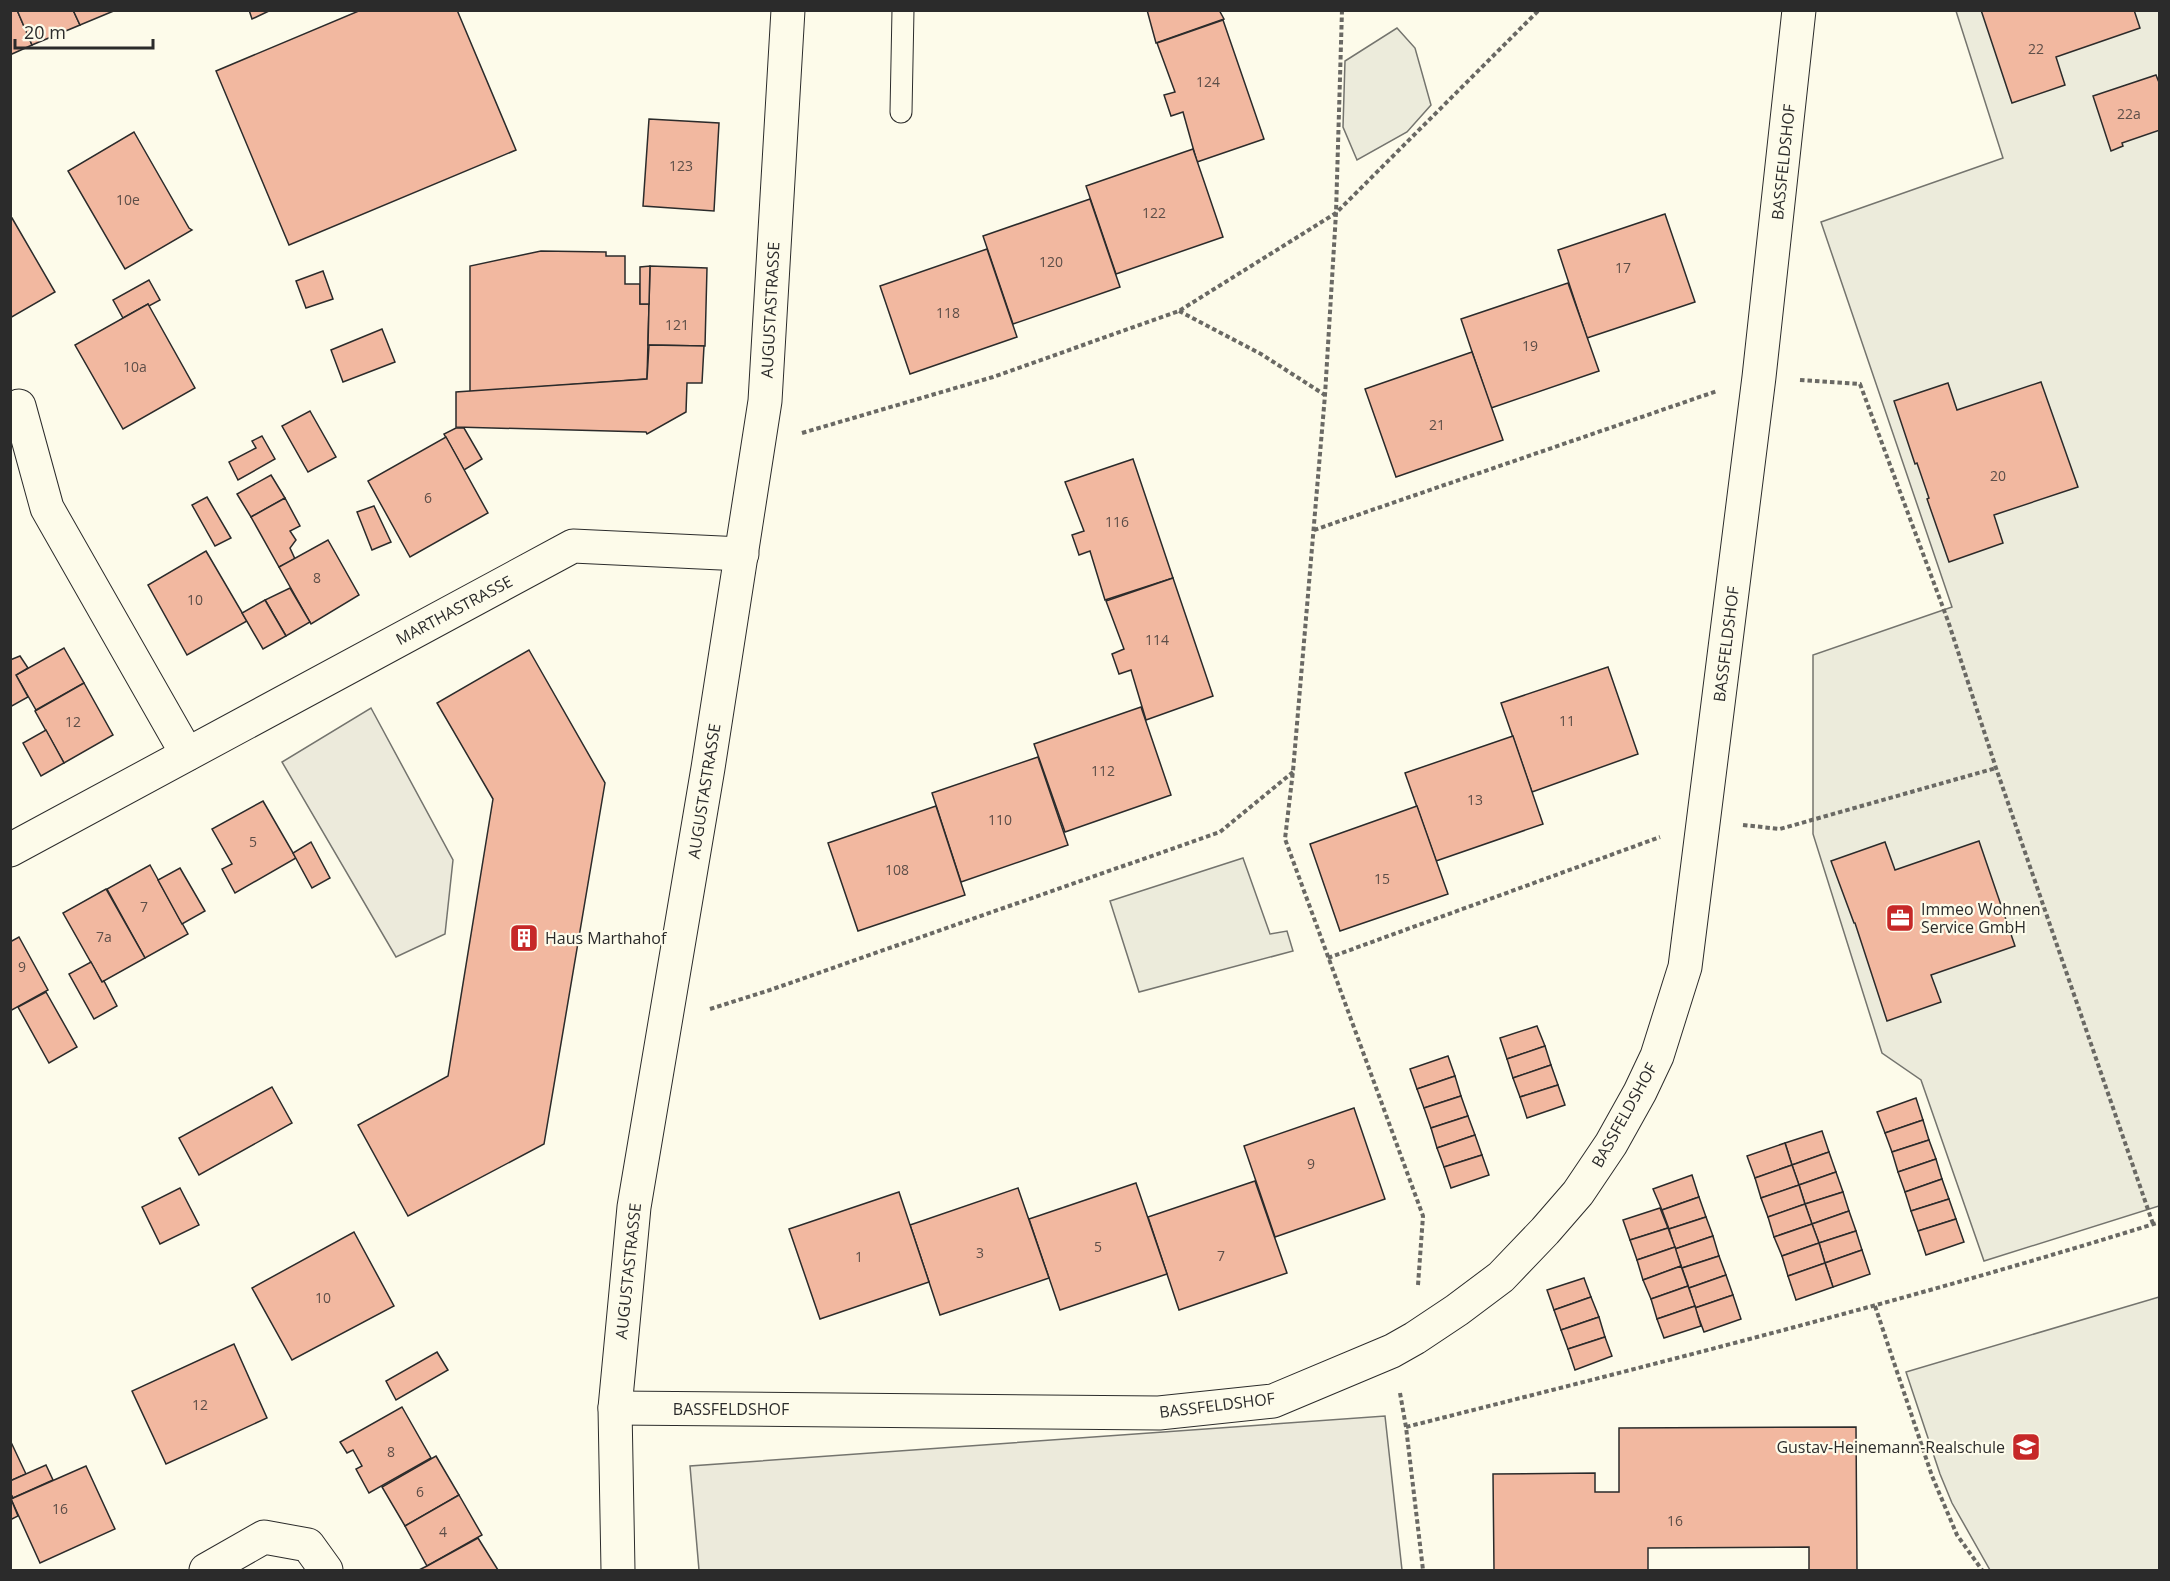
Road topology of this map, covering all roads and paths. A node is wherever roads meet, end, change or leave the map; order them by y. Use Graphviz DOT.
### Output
graph roads {
  1 [pos="788,10"];
  2 [pos="903,10"];
  3 [pos="1342,10"];
  4 [pos="1539,10"];
  5 [pos="1799,10"];
  6 [pos="901,112"];
  7 [pos="1336,213"];
  8 [pos="1179,311"];
  9 [pos="1759,377"];
  10 [pos="1325,395"];
  11 [pos="19,405"];
  12 [pos="758,446"];
  13 [pos="1314,530"];
  14 [pos="742,554"];
  15 [pos="187,754"];
  16 [pos="1996,768"];
  17 [pos="1293,771"];
  18 [pos="1704,821"];
  19 [pos="10,850"];
  20 [pos="1328,958"];
  21 [pos="664,1023"];
  22 [pos="2160,1222"];
  23 [pos="2153,1224"];
  24 [pos="1875,1306"];
  25 [pos="1415,1338"];
  26 [pos="615,1408"];
  27 [pos="206,1570"];
  28 [pos="326,1570"];
  29 [pos="618,1570"];
  30 [pos="1423,1570"];
  31 [pos="1982,1570"];
  1 -- 12 [label="street, AUGUSTASTRASSE"];
  2 -- 6 [label="lane"];
  3 -- 7 [label="path"];
  4 -- 7 [label="path"];
  5 -- 9 [label="street, BASSFELDSHOF"];
  7 -- 8 [label="path"];
  7 -- 10 [label="path"];
  8 -- 10 [label="path"];
  8 -- 12 [label="path"];
  9 -- 13 [label="path"];
  9 -- 16 [label="path"];
  9 -- 18 [label="street, BASSFELDSHOF"];
  10 -- 13 [label="path"];
  11 -- 15 [label="street"];
  12 -- 14 [label="street, AUGUSTASTRASSE"];
  13 -- 17 [label="path"];
  14 -- 15 [label="street, MARTHASTRASSE"];
  14 -- 21 [label="street, AUGUSTASTRASSE"];
  15 -- 19 [label="street, MARTHASTRASSE"];
  16 -- 18 [label="path"];
  16 -- 23 [label="path"];
  17 -- 20 [label="path"];
  17 -- 21 [label="path"];
  18 -- 20 [label="path"];
  18 -- 25 [label="street, BASSFELDSHOF"];
  20 -- 25 [label="path"];
  21 -- 26 [label="street, AUGUSTASTRASSE"];
  22 -- 23 [label="path"];
  23 -- 24 [label="path"];
  24 -- 30 [label="path"];
  24 -- 31 [label="path"];
  25 -- 26 [label="street, BASSFELDSHOF"];
  26 -- 29 [label="street, AUGUSTASTRASSE"];
  27 -- 28 [label="street"];
}
